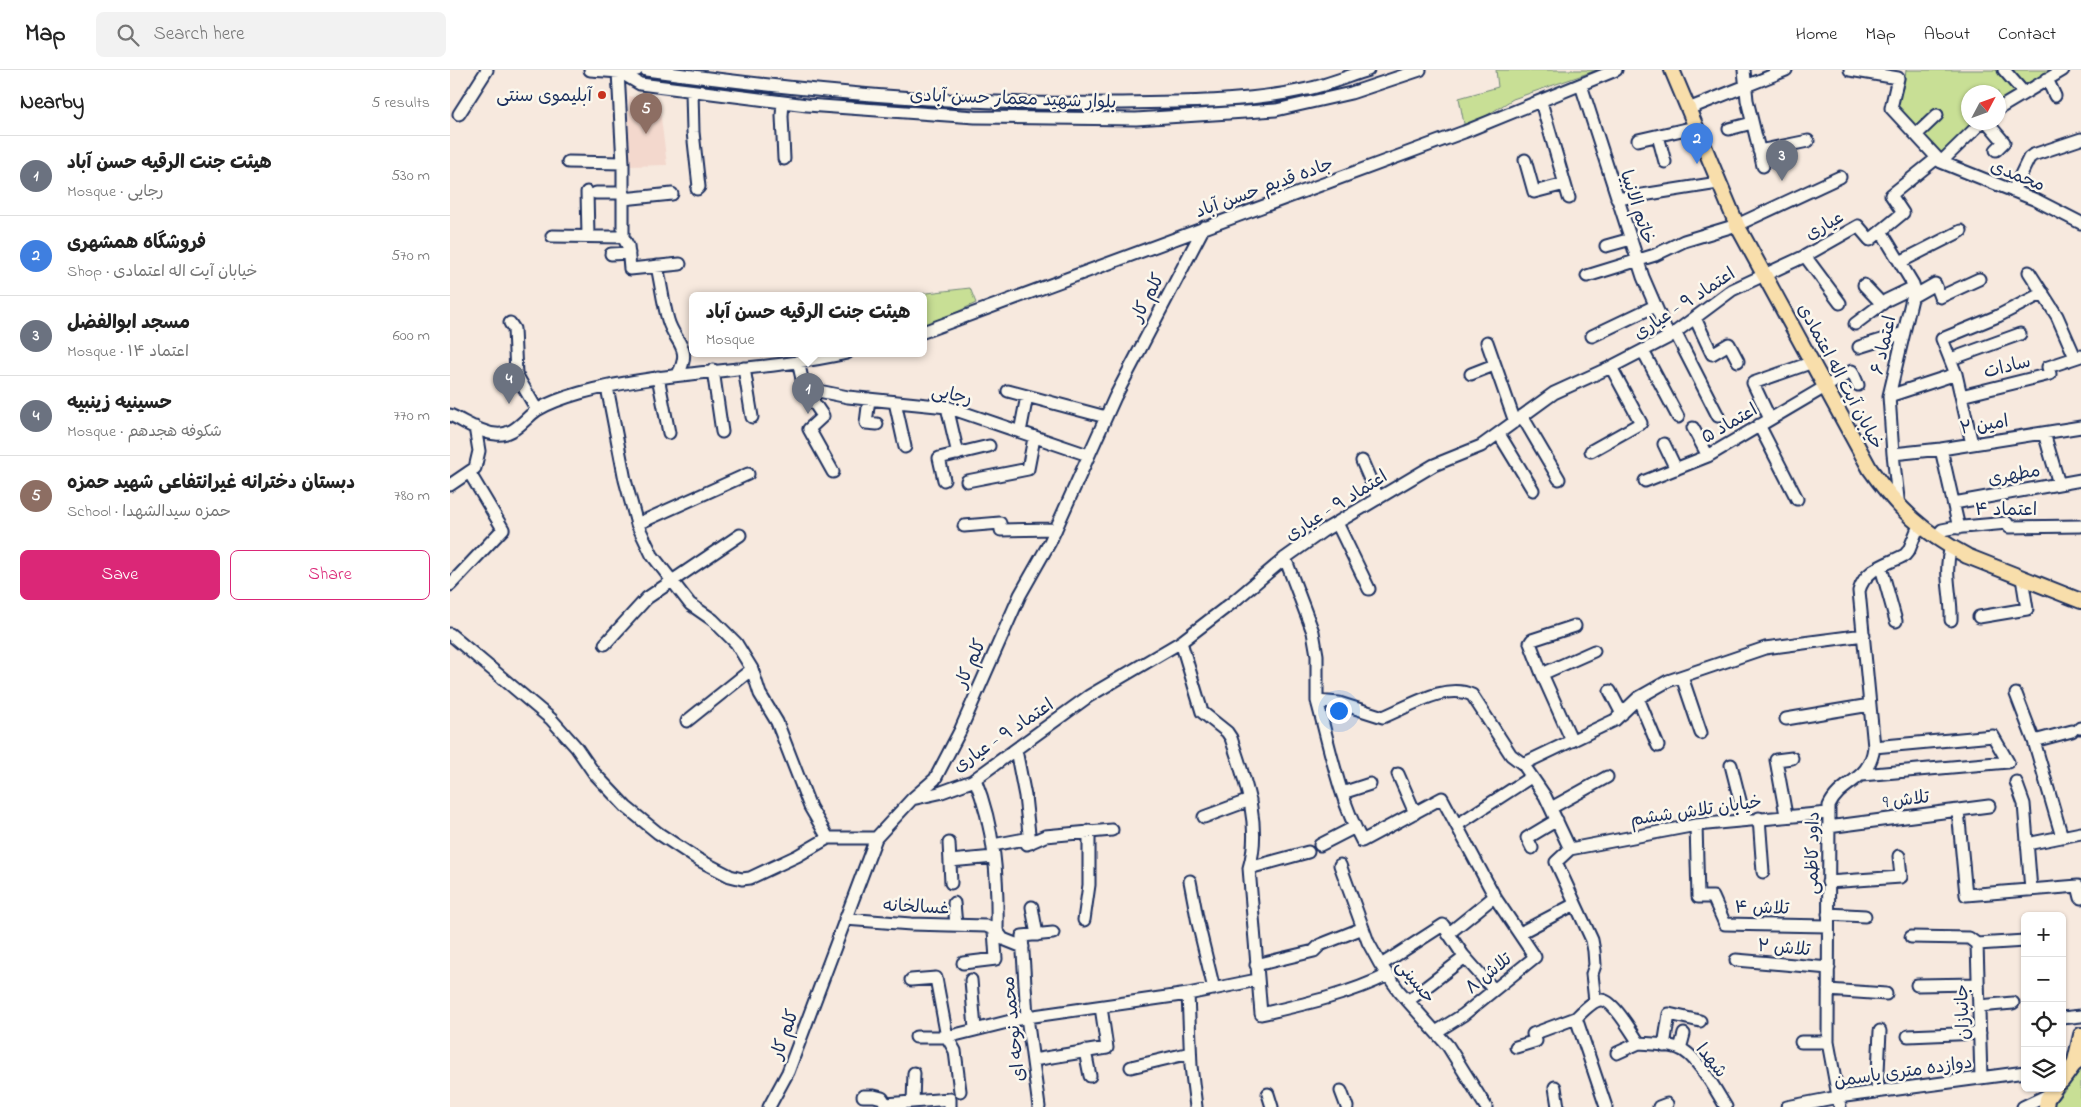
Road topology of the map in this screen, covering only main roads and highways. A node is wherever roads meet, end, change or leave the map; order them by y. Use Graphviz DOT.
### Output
graph roads {
  1 [pos="1672,70"];
  2 [pos="2081,601"];
  3 [pos="2081,1035"];
  4 [pos="2072,1064"];
  1 -- 2 [label="main road, خیابان آیت اله اعتمادی"];
  3 -- 4 [label="main road"];
}
